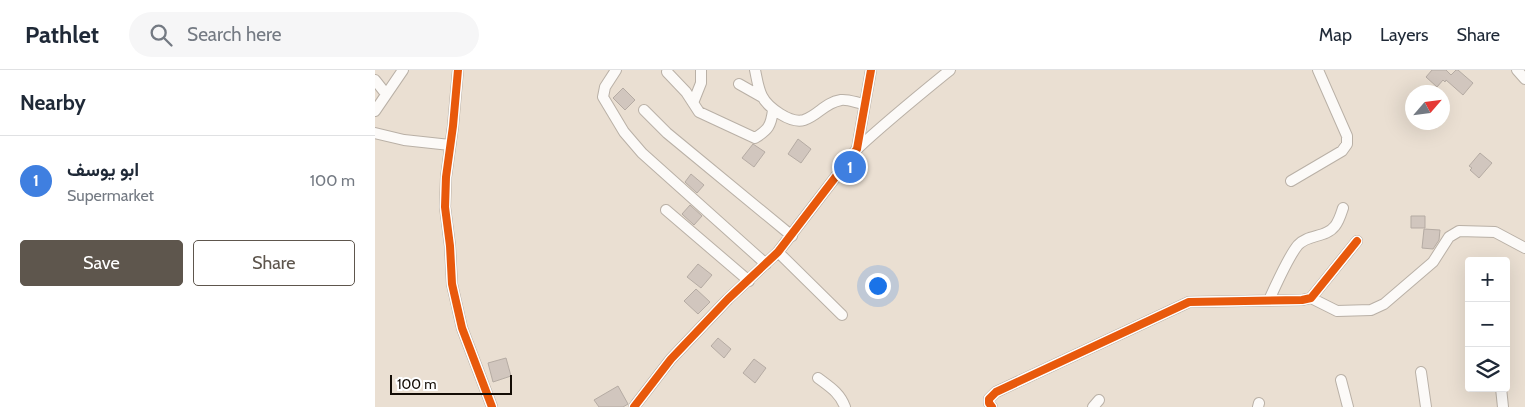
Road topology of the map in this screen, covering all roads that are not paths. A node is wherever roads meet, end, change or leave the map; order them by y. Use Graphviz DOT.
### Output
graph roads {
  1 [pos="403,70"];
  2 [pos="458,70"];
  3 [pos="616,70"];
  4 [pos="701,70"];
  5 [pos="755,70"];
  6 [pos="871,70"];
  7 [pos="950,70"];
  8 [pos="1318,70"];
  9 [pos="667,72"];
  10 [pos="375,80"];
  11 [pos="739,84"];
  12 [pos="386,94"];
  13 [pos="762,97"];
  14 [pos="693,103"];
  15 [pos="864,104"];
  16 [pos="644,110"];
  17 [pos="773,110"];
  18 [pos="375,111"];
  19 [pos="375,133"];
  20 [pos="450,145"];
  21 [pos="857,149"];
  22 [pos="1291,181"];
  23 [pos="1343,208"];
  24 [pos="666,210"];
  25 [pos="792,236"];
  26 [pos="1357,240"];
  27 [pos="1525,248"];
  28 [pos="778,252"];
  29 [pos="766,264"];
  30 [pos="749,281"];
  31 [pos="1311,298"];
  32 [pos="1269,300"];
  33 [pos="842,315"];
  34 [pos="1421,372"];
  35 [pos="819,378"];
  36 [pos="1341,380"];
  37 [pos="1501,392"];
  38 [pos="492,407"];
  39 [pos="634,407"];
  40 [pos="845,407"];
  41 [pos="992,407"];
  42 [pos="1348,407"];
  43 [pos="1425,407"];
  44 [pos="1503,407"];
  1 -- 12 [label="street"];
  2 -- 20 [label="street"];
  3 -- 29 [label="street"];
  4 -- 14 [label="street"];
  5 -- 13 [label="street"];
  6 -- 15 [label="street"];
  7 -- 21 [label="street"];
  8 -- 22 [label="street"];
  9 -- 14 [label="street"];
  10 -- 12 [label="street"];
  11 -- 13 [label="street"];
  12 -- 18 [label="street"];
  13 -- 17 [label="street"];
  14 -- 17 [label="street"];
  15 -- 17 [label="street"];
  15 -- 21 [label="street"];
  16 -- 25 [label="street"];
  19 -- 20 [label="street"];
  20 -- 38 [label="street"];
  21 -- 25 [label="street"];
  23 -- 32 [label="street"];
  24 -- 30 [label="street"];
  25 -- 28 [label="street"];
  26 -- 31 [label="street"];
  27 -- 31 [label="street"];
  28 -- 29 [label="street"];
  28 -- 33 [label="street"];
  29 -- 30 [label="street"];
  30 -- 39 [label="street"];
  31 -- 32 [label="street"];
  32 -- 41 [label="street"];
  34 -- 43 [label="street"];
  35 -- 40 [label="street"];
  36 -- 42 [label="street"];
  37 -- 44 [label="street"];
}
